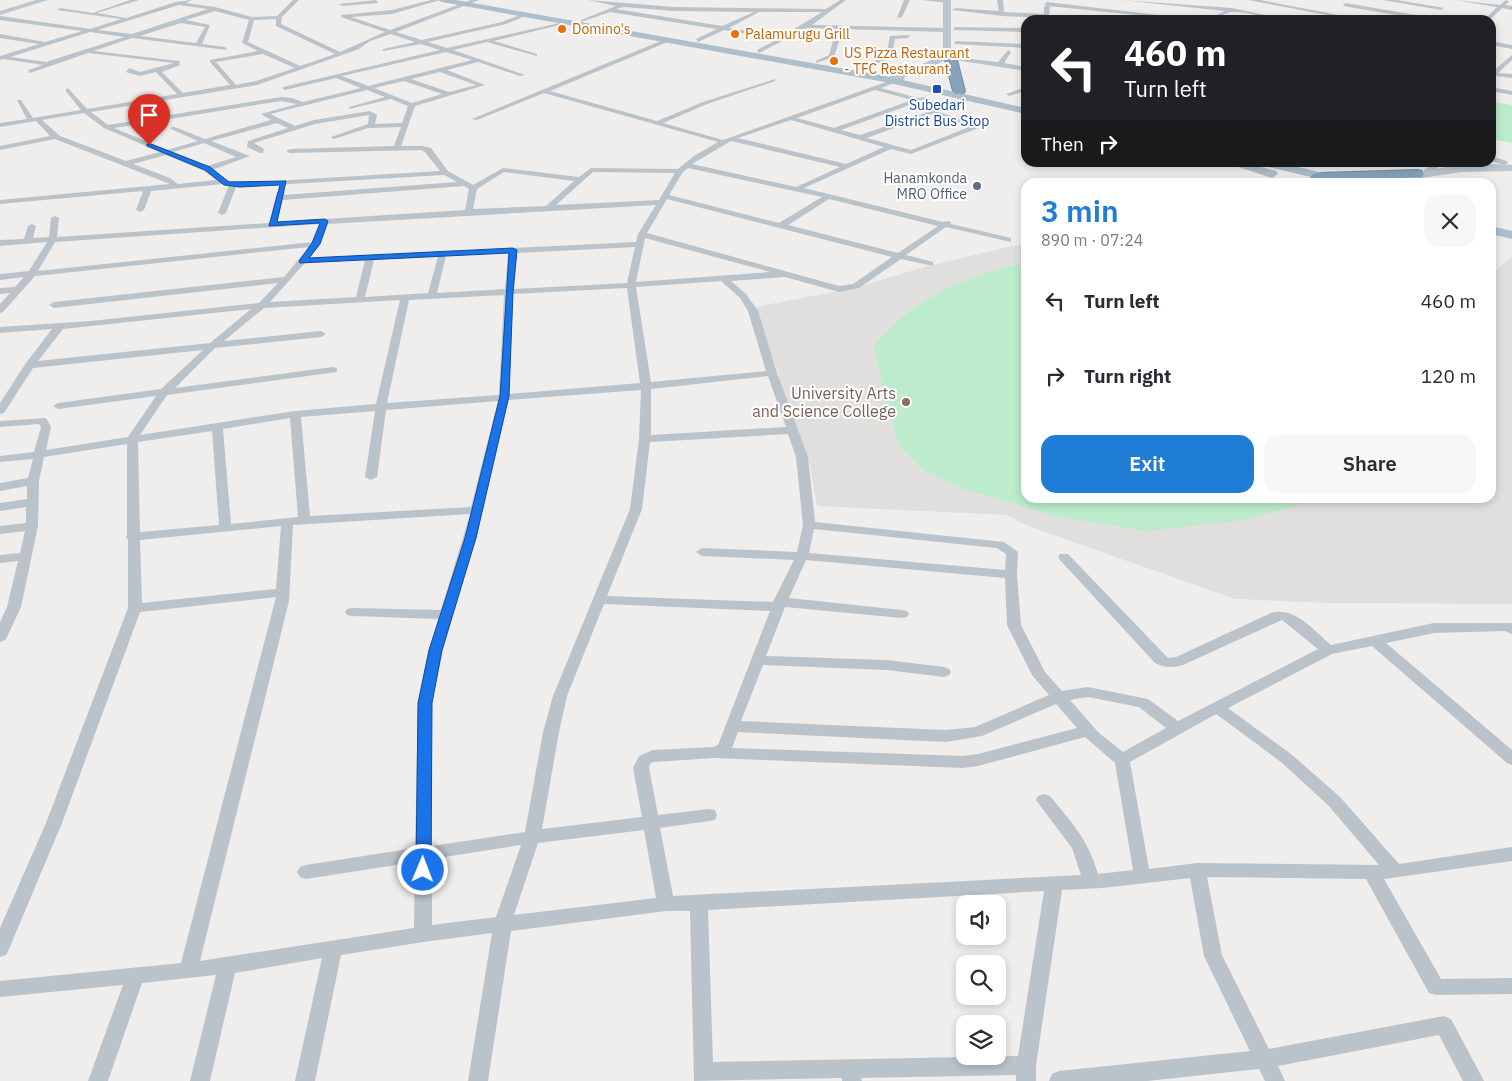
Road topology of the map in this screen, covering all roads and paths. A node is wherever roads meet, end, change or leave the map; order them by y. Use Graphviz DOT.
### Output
graph roads {
  1 [pos="36,0"];
  2 [pos="44,0"];
  3 [pos="136,0"];
  4 [pos="189,0"];
  5 [pos="296,0"];
  6 [pos="437,0"];
  7 [pos="442,0"];
  8 [pos="591,0"];
  9 [pos="843,0"];
  10 [pos="907,0"];
  11 [pos="926,0"];
  12 [pos="949,0"];
  13 [pos="1000,0"];
  14 [pos="1124,0"];
  15 [pos="1251,0"];
  16 [pos="1294,0"];
  17 [pos="1353,0"];
  18 [pos="1386,0"];
  19 [pos="1457,0"];
  20 [pos="1508,0"];
  21 [pos="469,1"];
  22 [pos="376,2"];
  23 [pos="1046,2"];
  24 [pos="1165,2"];
  25 [pos="178,3"];
  26 [pos="342,4"];
  27 [pos="1447,4"];
  28 [pos="622,5"];
  29 [pos="1345,5"];
  30 [pos="1282,6"];
  31 [pos="1502,7"];
  32 [pos="1441,8"];
  33 [pos="1512,8"];
  34 [pos="215,9"];
  35 [pos="60,10"];
  36 [pos="609,10"];
  37 [pos="761,10"];
  38 [pos="955,10"];
  39 [pos="1232,10"];
  40 [pos="828,11"];
  41 [pos="0,12"];
  42 [pos="92,14"];
  43 [pos="1002,14"];
  44 [pos="1330,14"];
  45 [pos="525,15"];
  46 [pos="1024,15"];
  47 [pos="1046,15"];
  48 [pos="1156,15"];
  49 [pos="1220,15"];
  50 [pos="1258,15"];
  51 [pos="1265,15"];
  52 [pos="1335,15"];
  53 [pos="1403,15"];
  54 [pos="1431,15"];
  55 [pos="1493,15"];
  56 [pos="279,17"];
  57 [pos="899,17"];
  58 [pos="0,18"];
  59 [pos="129,18"];
  60 [pos="252,19"];
  61 [pos="178,21"];
  62 [pos="583,21"];
  63 [pos="566,22"];
  64 [pos="806,26"];
  65 [pos="723,27"];
  66 [pos="917,28"];
  67 [pos="948,29"];
  68 [pos="89,30"];
  69 [pos="1021,30"];
  70 [pos="388,32"];
  71 [pos="0,36"];
  72 [pos="131,36"];
  73 [pos="784,38"];
  74 [pos="668,40"];
  75 [pos="698,40"];
  76 [pos="488,41"];
  77 [pos="836,41"];
  78 [pos="420,42"];
  79 [pos="48,43"];
  80 [pos="956,43"];
  81 [pos="1021,44"];
  82 [pos="1496,44"];
  83 [pos="198,46"];
  84 [pos="1512,47"];
  85 [pos="225,49"];
  86 [pos="385,50"];
  87 [pos="85,51"];
  88 [pos="446,51"];
  89 [pos="759,51"];
  90 [pos="263,52"];
  91 [pos="1008,52"];
  92 [pos="340,54"];
  93 [pos="535,55"];
  94 [pos="1,57"];
  95 [pos="1512,58"];
  96 [pos="477,60"];
  97 [pos="951,60"];
  98 [pos="818,62"];
  99 [pos="47,64"];
  100 [pos="1000,64"];
  101 [pos="300,68"];
  102 [pos="1021,68"];
  103 [pos="858,69"];
  104 [pos="129,70"];
  105 [pos="158,70"];
  106 [pos="440,70"];
  107 [pos="30,72"];
  108 [pos="1496,72"];
  109 [pos="522,75"];
  110 [pos="1496,75"];
  111 [pos="336,76"];
  112 [pos="1512,76"];
  113 [pos="404,79"];
  114 [pos="894,79"];
  115 [pos="773,80"];
  116 [pos="235,87"];
  117 [pos="285,88"];
  118 [pos="367,88"];
  119 [pos="875,88"];
  120 [pos="68,90"];
  121 [pos="1021,90"];
  122 [pos="1496,90"];
  123 [pos="959,91"];
  124 [pos="544,92"];
  125 [pos="1512,93"];
  126 [pos="1009,94"];
  127 [pos="181,95"];
  128 [pos="450,95"];
  129 [pos="393,97"];
  130 [pos="971,98"];
  131 [pos="214,100"];
  132 [pos="19,101"];
  133 [pos="302,104"];
  134 [pos="936,104"];
  135 [pos="412,105"];
  136 [pos="1021,105"];
  137 [pos="945,107"];
  138 [pos="1021,110"];
  139 [pos="85,111"];
  140 [pos="342,111"];
  141 [pos="931,112"];
  142 [pos="790,118"];
  143 [pos="35,119"];
  144 [pos="475,119"];
  145 [pos="275,121"];
  146 [pos="657,123"];
  147 [pos="0,125"];
  148 [pos="405,125"];
  149 [pos="371,126"];
  150 [pos="106,127"];
  151 [pos="173,128"];
  152 [pos="294,128"];
  153 [pos="835,130"];
  154 [pos="55,137"];
  155 [pos="334,137"];
  156 [pos="732,138"];
  157 [pos="862,138"];
  158 [pos="204,141"];
  159 [pos="891,146"];
  160 [pos="0,148"];
  161 [pos="397,148"];
  162 [pos="290,151"];
  163 [pos="166,152"];
  164 [pos="243,157"];
  165 [pos="514,162"];
  166 [pos="1509,163"];
  167 [pos="125,164"];
  168 [pos="1496,164"];
  169 [pos="846,166"];
  170 [pos="1251,167"];
  171 [pos="1274,167"];
  172 [pos="1435,167"];
  173 [pos="1474,167"];
  174 [pos="683,168"];
  175 [pos="207,169"];
  176 [pos="504,170"];
  177 [pos="445,173"];
  178 [pos="1303,178"];
  179 [pos="1306,178"];
  180 [pos="1425,178"];
  181 [pos="580,179"];
  182 [pos="223,182"];
  183 [pos="284,182"];
  184 [pos="463,184"];
  185 [pos="232,185"];
  186 [pos="176,187"];
  187 [pos="473,188"];
  188 [pos="797,188"];
  189 [pos="148,189"];
  190 [pos="829,196"];
  191 [pos="279,198"];
  192 [pos="662,199"];
  193 [pos="0,202"];
  194 [pos="548,208"];
  195 [pos="140,210"];
  196 [pos="469,212"];
  197 [pos="222,213"];
  198 [pos="55,218"];
  199 [pos="325,221"];
  200 [pos="947,223"];
  201 [pos="1496,223"];
  202 [pos="272,225"];
  203 [pos="782,225"];
  204 [pos="32,226"];
  205 [pos="1512,228"];
  206 [pos="1496,231"];
  207 [pos="1512,235"];
  208 [pos="53,239"];
  209 [pos="640,239"];
  210 [pos="1008,240"];
  211 [pos="28,241"];
  212 [pos="316,244"];
  213 [pos="1,247"];
  214 [pos="513,250"];
  215 [pos="443,253"];
  216 [pos="900,255"];
  217 [pos="370,257"];
  218 [pos="303,261"];
  219 [pos="930,264"];
  220 [pos="32,274"];
  221 [pos="785,274"];
  222 [pos="0,277"];
  223 [pos="286,279"];
  224 [pos="724,279"];
  225 [pos="630,285"];
  226 [pos="18,290"];
  227 [pos="0,292"];
  228 [pos="509,292"];
  229 [pos="432,296"];
  230 [pos="405,298"];
  231 [pos="360,300"];
  232 [pos="54,305"];
  233 [pos="262,305"];
  234 [pos="0,310"];
  235 [pos="60,326"];
  236 [pos="0,330"];
  237 [pos="321,334"];
  238 [pos="212,346"];
  239 [pos="30,365"];
  240 [pos="333,370"];
  241 [pos="772,373"];
  242 [pos="646,386"];
  243 [pos="164,392"];
  244 [pos="504,396"];
  245 [pos="58,406"];
  246 [pos="381,407"];
  247 [pos="0,411"];
  248 [pos="295,414"];
  249 [pos="0,424"];
  250 [pos="217,425"];
  251 [pos="792,430"];
  252 [pos="132,439"];
  253 [pos="645,439"];
  254 [pos="38,455"];
  255 [pos="0,459"];
  256 [pos="371,477"];
  257 [pos="33,481"];
  258 [pos="0,487"];
  259 [pos="33,502"];
  260 [pos="0,506"];
  261 [pos="477,510"];
  262 [pos="304,520"];
  263 [pos="287,521"];
  264 [pos="809,525"];
  265 [pos="32,526"];
  266 [pos="225,527"];
  267 [pos="0,530"];
  268 [pos="132,538"];
  269 [pos="702,552"];
  270 [pos="25,556"];
  271 [pos="802,556"];
  272 [pos="1064,557"];
  273 [pos="0,559"];
  274 [pos="1011,574"];
  275 [pos="283,592"];
  276 [pos="600,600"];
  277 [pos="779,604"];
  278 [pos="134,608"];
  279 [pos="7,609"];
  280 [pos="352,612"];
  281 [pos="902,614"];
  282 [pos="446,615"];
  283 [pos="1511,626"];
  284 [pos="0,637"];
  285 [pos="1374,640"];
  286 [pos="1328,650"];
  287 [pos="757,660"];
  288 [pos="944,672"];
  289 [pos="1058,697"];
  290 [pos="1217,707"];
  291 [pos="732,726"];
  292 [pos="1177,728"];
  293 [pos="1089,732"];
  294 [pos="714,753"];
  295 [pos="1512,758"];
  296 [pos="1122,760"];
  297 [pos="1044,800"];
  298 [pos="709,815"];
  299 [pos="650,822"];
  300 [pos="532,837"];
  301 [pos="424,854"];
  302 [pos="1512,854"];
  303 [pos="1197,870"];
  304 [pos="1370,871"];
  305 [pos="306,872"];
  306 [pos="1395,872"];
  307 [pos="1142,876"];
  308 [pos="1091,882"];
  309 [pos="1054,883"];
  310 [pos="699,903"];
  311 [pos="666,904"];
  312 [pos="503,923"];
  313 [pos="423,934"];
  314 [pos="0,949"];
  315 [pos="333,949"];
  316 [pos="228,966"];
  317 [pos="188,971"];
  318 [pos="136,975"];
  319 [pos="1512,986"];
  320 [pos="0,990"];
  321 [pos="1264,1059"];
  322 [pos="1026,1073"];
  323 [pos="851,1075"];
  324 [pos="704,1076"];
  325 [pos="98,1081"];
  326 [pos="200,1081"];
  327 [pos="305,1081"];
  328 [pos="478,1081"];
  329 [pos="1059,1081"];
  330 [pos="1275,1081"];
  331 [pos="1474,1081"];
  1 -- 41 [label="street"];
  2 -- 41 [label="street"];
  3 -- 42 [label="street"];
  4 -- 25 [label="street"];
  5 -- 56 [label="street"];
  6 -- 70 [label="street"];
  7 -- 21 [label="main road"];
  8 -- 28 [label="street"];
  9 -- 40 [label="street"];
  10 -- 57 [label="street"];
  11 -- 12 [label="street"];
  12 -- 38 [label="street"];
  12 -- 67 [label="street"];
  13 -- 43 [label="street"];
  14 -- 24 [label="street"];
  15 -- 30 [label="street"];
  16 -- 30 [label="street"];
  17 -- 29 [label="street"];
  18 -- 32 [label="street"];
  19 -- 31 [label="street"];
  20 -- 31 [label="street"];
  21 -- 45 [label="main road"];
  21 -- 62 [label="main road"];
  21 -- 70 [label="street"];
  22 -- 26 [label="street"];
  23 -- 47 [label="street"];
  23 -- 48 [label="street"];
  24 -- 39 [label="street"];
  24 -- 48 [label="street"];
  25 -- 34 [label="street"];
  25 -- 59 [label="street"];
  27 -- 32 [label="street"];
  28 -- 36 [label="street"];
  28 -- 37 [label="street"];
  29 -- 44 [label="street"];
  29 -- 53 [label="street"];
  30 -- 44 [label="street"];
  30 -- 51 [label="street"];
  31 -- 33 [label="street"];
  31 -- 55 [label="street"];
  32 -- 54 [label="street"];
  34 -- 60 [label="street"];
  34 -- 61 [label="street"];
  35 -- 42 [label="street"];
  36 -- 62 [label="street"];
  36 -- 65 [label="street"];
  37 -- 40 [label="street"];
  37 -- 65 [label="street"];
  38 -- 43 [label="street"];
  38 -- 67 [label="street"];
  39 -- 49 [label="street"];
  39 -- 50 [label="street"];
  40 -- 64 [label="street"];
  42 -- 59 [label="street"];
  43 -- 46 [label="street"];
  44 -- 52 [label="street"];
  45 -- 63 [label="main road"];
  45 -- 78 [label="street"];
  56 -- 60 [label="street"];
  56 -- 92 [label="street"];
  58 -- 68 [label="street"];
  59 -- 68 [label="street"];
  60 -- 90 [label="street"];
  61 -- 72 [label="street"];
  61 -- 83 [label="street"];
  62 -- 75 [label="main road"];
  63 -- 74 [label="main road"];
  63 -- 76 [label="street"];
  64 -- 67 [label="street"];
  64 -- 73 [label="street"];
  65 -- 73 [label="street"];
  65 -- 75 [label="street"];
  66 -- 67 [label="street"];
  67 -- 69 [label="street"];
  67 -- 80 [label="street"];
  67 -- 103 [label="street"];
  67 -- 114 [label="street"];
  68 -- 72 [label="street"];
  68 -- 79 [label="street"];
  70 -- 78 [label="street"];
  70 -- 92 [label="street"];
  71 -- 79 [label="street"];
  72 -- 83 [label="street"];
  72 -- 87 [label="street"];
  73 -- 89 [label="street"];
  74 -- 114 [label="main road"];
  74 -- 124 [label="street"];
  75 -- 89 [label="main road"];
  76 -- 88 [label="street"];
  76 -- 93 [label="street"];
  77 -- 98 [label="street"];
  78 -- 86 [label="street"];
  78 -- 88 [label="street"];
  79 -- 94 [label="street"];
  80 -- 81 [label="street"];
  80 -- 97 [label="street"];
  82 -- 84 [label="street"];
  83 -- 85 [label="street"];
  87 -- 99 [label="street"];
  87 -- 105 [label="street"];
  88 -- 96 [label="street"];
  88 -- 111 [label="street"];
  89 -- 98 [label="main road"];
  90 -- 101 [label="street"];
  90 -- 116 [label="street"];
  91 -- 100 [label="street"];
  92 -- 101 [label="street"];
  94 -- 99 [label="street"];
  95 -- 108 [label="street"];
  96 -- 106 [label="street"];
  96 -- 109 [label="street"];
  97 -- 100 [label="street"];
  97 -- 114 [label="street"];
  97 -- 123 [label="highway"];
  98 -- 103 [label="main road"];
  99 -- 107 [label="street"];
  100 -- 102 [label="street"];
  101 -- 116 [label="street"];
  103 -- 114 [label="main road"];
  104 -- 105 [label="street"];
  105 -- 127 [label="street"];
  106 -- 113 [label="street"];
  106 -- 128 [label="street"];
  110 -- 112 [label="street"];
  111 -- 117 [label="street"];
  111 -- 118 [label="street"];
  113 -- 118 [label="street"];
  113 -- 128 [label="street"];
  114 -- 119 [label="street"];
  114 -- 123 [label="main road"];
  114 -- 130 [label="main road"];
  114 -- 156 [label="street"];
  115 -- 146 [label="street"];
  116 -- 131 [label="street"];
  118 -- 129 [label="street"];
  118 -- 133 [label="street"];
  119 -- 142 [label="street"];
  119 -- 153 [label="street"];
  120 -- 139 [label="street"];
  121 -- 126 [label="street"];
  122 -- 125 [label="street"];
  123 -- 136 [label="main road"];
  124 -- 144 [label="street"];
  124 -- 146 [label="street"];
  127 -- 131 [label="street"];
  127 -- 139 [label="street"];
  128 -- 135 [label="street"];
  129 -- 135 [label="street"];
  129 -- 140 [label="street"];
  130 -- 137 [label="street"];
  130 -- 138 [label="main road"];
  131 -- 133 [label="street"];
  131 -- 150 [label="street"];
  132 -- 143 [label="street"];
  133 -- 145 [label="street"];
  134 -- 137 [label="street"];
  135 -- 148 [label="street"];
  137 -- 141 [label="street"];
  139 -- 143 [label="street"];
  139 -- 150 [label="street"];
  141 -- 157 [label="street"];
  141 -- 159 [label="street"];
  142 -- 153 [label="street"];
  142 -- 156 [label="street"];
  143 -- 147 [label="street"];
  143 -- 154 [label="street"];
  145 -- 152 [label="street"];
  145 -- 158 [label="street"];
  146 -- 156 [label="street"];
  148 -- 149 [label="street"];
  148 -- 161 [label="street"];
  149 -- 152 [label="street"];
  149 -- 155 [label="street"];
  150 -- 163 [label="street"];
  151 -- 158 [label="street"];
  152 -- 164 [label="street"];
  153 -- 157 [label="street"];
  154 -- 160 [label="street"];
  154 -- 167 [label="street"];
  156 -- 169 [label="street"];
  156 -- 174 [label="street"];
  157 -- 159 [label="street"];
  158 -- 163 [label="street"];
  158 -- 164 [label="street"];
  159 -- 169 [label="street"];
  161 -- 162 [label="street"];
  161 -- 177 [label="street"];
  163 -- 167 [label="street"];
  163 -- 175 [label="street"];
  164 -- 175 [label="street"];
  165 -- 176 [label="street"];
  166 -- 168 [label="street"];
  167 -- 186 [label="street"];
  169 -- 188 [label="street"];
  170 -- 178 [label="main road"];
  171 -- 179 [label="main road"];
  172 -- 180 [label="street"];
  173 -- 180 [label="street"];
  174 -- 181 [label="street"];
  174 -- 188 [label="street"];
  174 -- 192 [label="street"];
  175 -- 182 [label="street"];
  176 -- 181 [label="street"];
  176 -- 187 [label="street"];
  177 -- 183 [label="street"];
  177 -- 184 [label="street"];
  181 -- 194 [label="street"];
  182 -- 185 [label="street"];
  182 -- 186 [label="street"];
  183 -- 185 [label="street"];
  183 -- 191 [label="street"];
  184 -- 187 [label="street"];
  184 -- 191 [label="street"];
  185 -- 197 [label="street"];
  186 -- 189 [label="street"];
  187 -- 196 [label="street"];
  188 -- 190 [label="street"];
  189 -- 193 [label="street"];
  189 -- 195 [label="street"];
  190 -- 200 [label="street"];
  190 -- 203 [label="street"];
  191 -- 202 [label="street"];
  192 -- 194 [label="street"];
  192 -- 203 [label="street"];
  192 -- 209 [label="street"];
  194 -- 196 [label="street"];
  196 -- 199 [label="street"];
  198 -- 208 [label="street"];
  199 -- 202 [label="street"];
  199 -- 212 [label="street"];
  200 -- 210 [label="street"];
  200 -- 216 [label="street"];
  201 -- 205 [label="main road"];
  202 -- 208 [label="street"];
  203 -- 216 [label="street"];
  204 -- 211 [label="street"];
  206 -- 207 [label="main road"];
  208 -- 211 [label="street"];
  208 -- 220 [label="street"];
  209 -- 214 [label="street"];
  209 -- 221 [label="street"];
  209 -- 225 [label="street"];
  211 -- 213 [label="street"];
  212 -- 218 [label="street"];
  212 -- 220 [label="street"];
  214 -- 215 [label="street"];
  214 -- 228 [label="street"];
  215 -- 217 [label="street"];
  215 -- 229 [label="street"];
  216 -- 219 [label="street"];
  216 -- 221 [label="street"];
  217 -- 218 [label="street"];
  217 -- 231 [label="street"];
  218 -- 223 [label="street"];
  220 -- 222 [label="street"];
  220 -- 226 [label="street"];
  221 -- 224 [label="street"];
  223 -- 232 [label="street"];
  223 -- 233 [label="street"];
  224 -- 225 [label="street"];
  224 -- 241 [label="street"];
  225 -- 228 [label="street"];
  225 -- 242 [label="street"];
  226 -- 227 [label="street"];
  226 -- 234 [label="street"];
  228 -- 229 [label="street"];
  228 -- 244 [label="street"];
  229 -- 230 [label="street"];
  230 -- 231 [label="street"];
  230 -- 246 [label="street"];
  231 -- 233 [label="street"];
  233 -- 235 [label="street"];
  233 -- 238 [label="street"];
  235 -- 236 [label="street"];
  235 -- 239 [label="street"];
  237 -- 238 [label="street"];
  238 -- 239 [label="street"];
  238 -- 243 [label="street"];
  239 -- 247 [label="street"];
  240 -- 243 [label="street"];
  241 -- 242 [label="street"];
  241 -- 251 [label="street"];
  242 -- 244 [label="street"];
  242 -- 253 [label="street"];
  243 -- 245 [label="street"];
  243 -- 252 [label="street"];
  244 -- 246 [label="street"];
  244 -- 261 [label="street"];
  246 -- 248 [label="street"];
  246 -- 256 [label="street"];
  248 -- 250 [label="street"];
  248 -- 262 [label="street"];
  249 -- 254 [label="street"];
  250 -- 252 [label="street"];
  250 -- 266 [label="street"];
  251 -- 253 [label="street"];
  251 -- 264 [label="street"];
  252 -- 254 [label="street"];
  252 -- 268 [label="street"];
  253 -- 276 [label="street"];
  254 -- 255 [label="street"];
  254 -- 257 [label="street"];
  257 -- 258 [label="street"];
  257 -- 259 [label="street"];
  259 -- 260 [label="street"];
  259 -- 265 [label="street"];
  261 -- 262 [label="street"];
  261 -- 282 [label="street"];
  262 -- 263 [label="street"];
  263 -- 266 [label="street"];
  263 -- 275 [label="street"];
  264 -- 271 [label="street"];
  264 -- 274 [label="street"];
  265 -- 267 [label="street"];
  265 -- 270 [label="street"];
  266 -- 268 [label="street"];
  268 -- 278 [label="street"];
  269 -- 271 [label="street"];
  270 -- 273 [label="street"];
  270 -- 279 [label="street"];
  271 -- 274 [label="street"];
  271 -- 277 [label="street"];
  272 -- 286 [label="street"];
  274 -- 289 [label="street"];
  275 -- 278 [label="street"];
  275 -- 317 [label="street"];
  276 -- 277 [label="street"];
  276 -- 300 [label="street"];
  277 -- 281 [label="street"];
  277 -- 287 [label="street"];
  278 -- 314 [label="street"];
  279 -- 284 [label="street"];
  280 -- 282 [label="street"];
  282 -- 301 [label="street"];
  283 -- 285 [label="street"];
  285 -- 286 [label="street"];
  285 -- 295 [label="street"];
  286 -- 290 [label="street"];
  287 -- 288 [label="street"];
  287 -- 291 [label="street"];
  289 -- 291 [label="street"];
  289 -- 292 [label="street"];
  289 -- 293 [label="street"];
  290 -- 292 [label="street"];
  290 -- 306 [label="street"];
  291 -- 294 [label="street"];
  292 -- 296 [label="street"];
  293 -- 294 [label="street"];
  293 -- 296 [label="street"];
  294 -- 299 [label="street"];
  296 -- 307 [label="street"];
  297 -- 308 [label="street"];
  298 -- 299 [label="street"];
  299 -- 300 [label="street"];
  299 -- 311 [label="street"];
  300 -- 301 [label="street"];
  300 -- 312 [label="street"];
  301 -- 305 [label="street"];
  301 -- 313 [label="street"];
  302 -- 306 [label="street"];
  303 -- 304 [label="street"];
  303 -- 307 [label="street"];
  303 -- 321 [label="street"];
  304 -- 306 [label="street"];
  304 -- 319 [label="street"];
  307 -- 308 [label="street"];
  308 -- 309 [label="street"];
  309 -- 310 [label="street"];
  309 -- 322 [label="street"];
  310 -- 311 [label="street"];
  310 -- 324 [label="street"];
  311 -- 312 [label="street"];
  312 -- 313 [label="street"];
  312 -- 328 [label="street"];
  313 -- 315 [label="street"];
  315 -- 316 [label="street"];
  315 -- 327 [label="street"];
  316 -- 317 [label="street"];
  316 -- 326 [label="street"];
  317 -- 318 [label="street"];
  318 -- 320 [label="street"];
  318 -- 325 [label="street"];
  321 -- 329 [label="street"];
  321 -- 330 [label="street"];
  321 -- 331 [label="street"];
  322 -- 323 [label="street"];
  323 -- 324 [label="street"];
}
